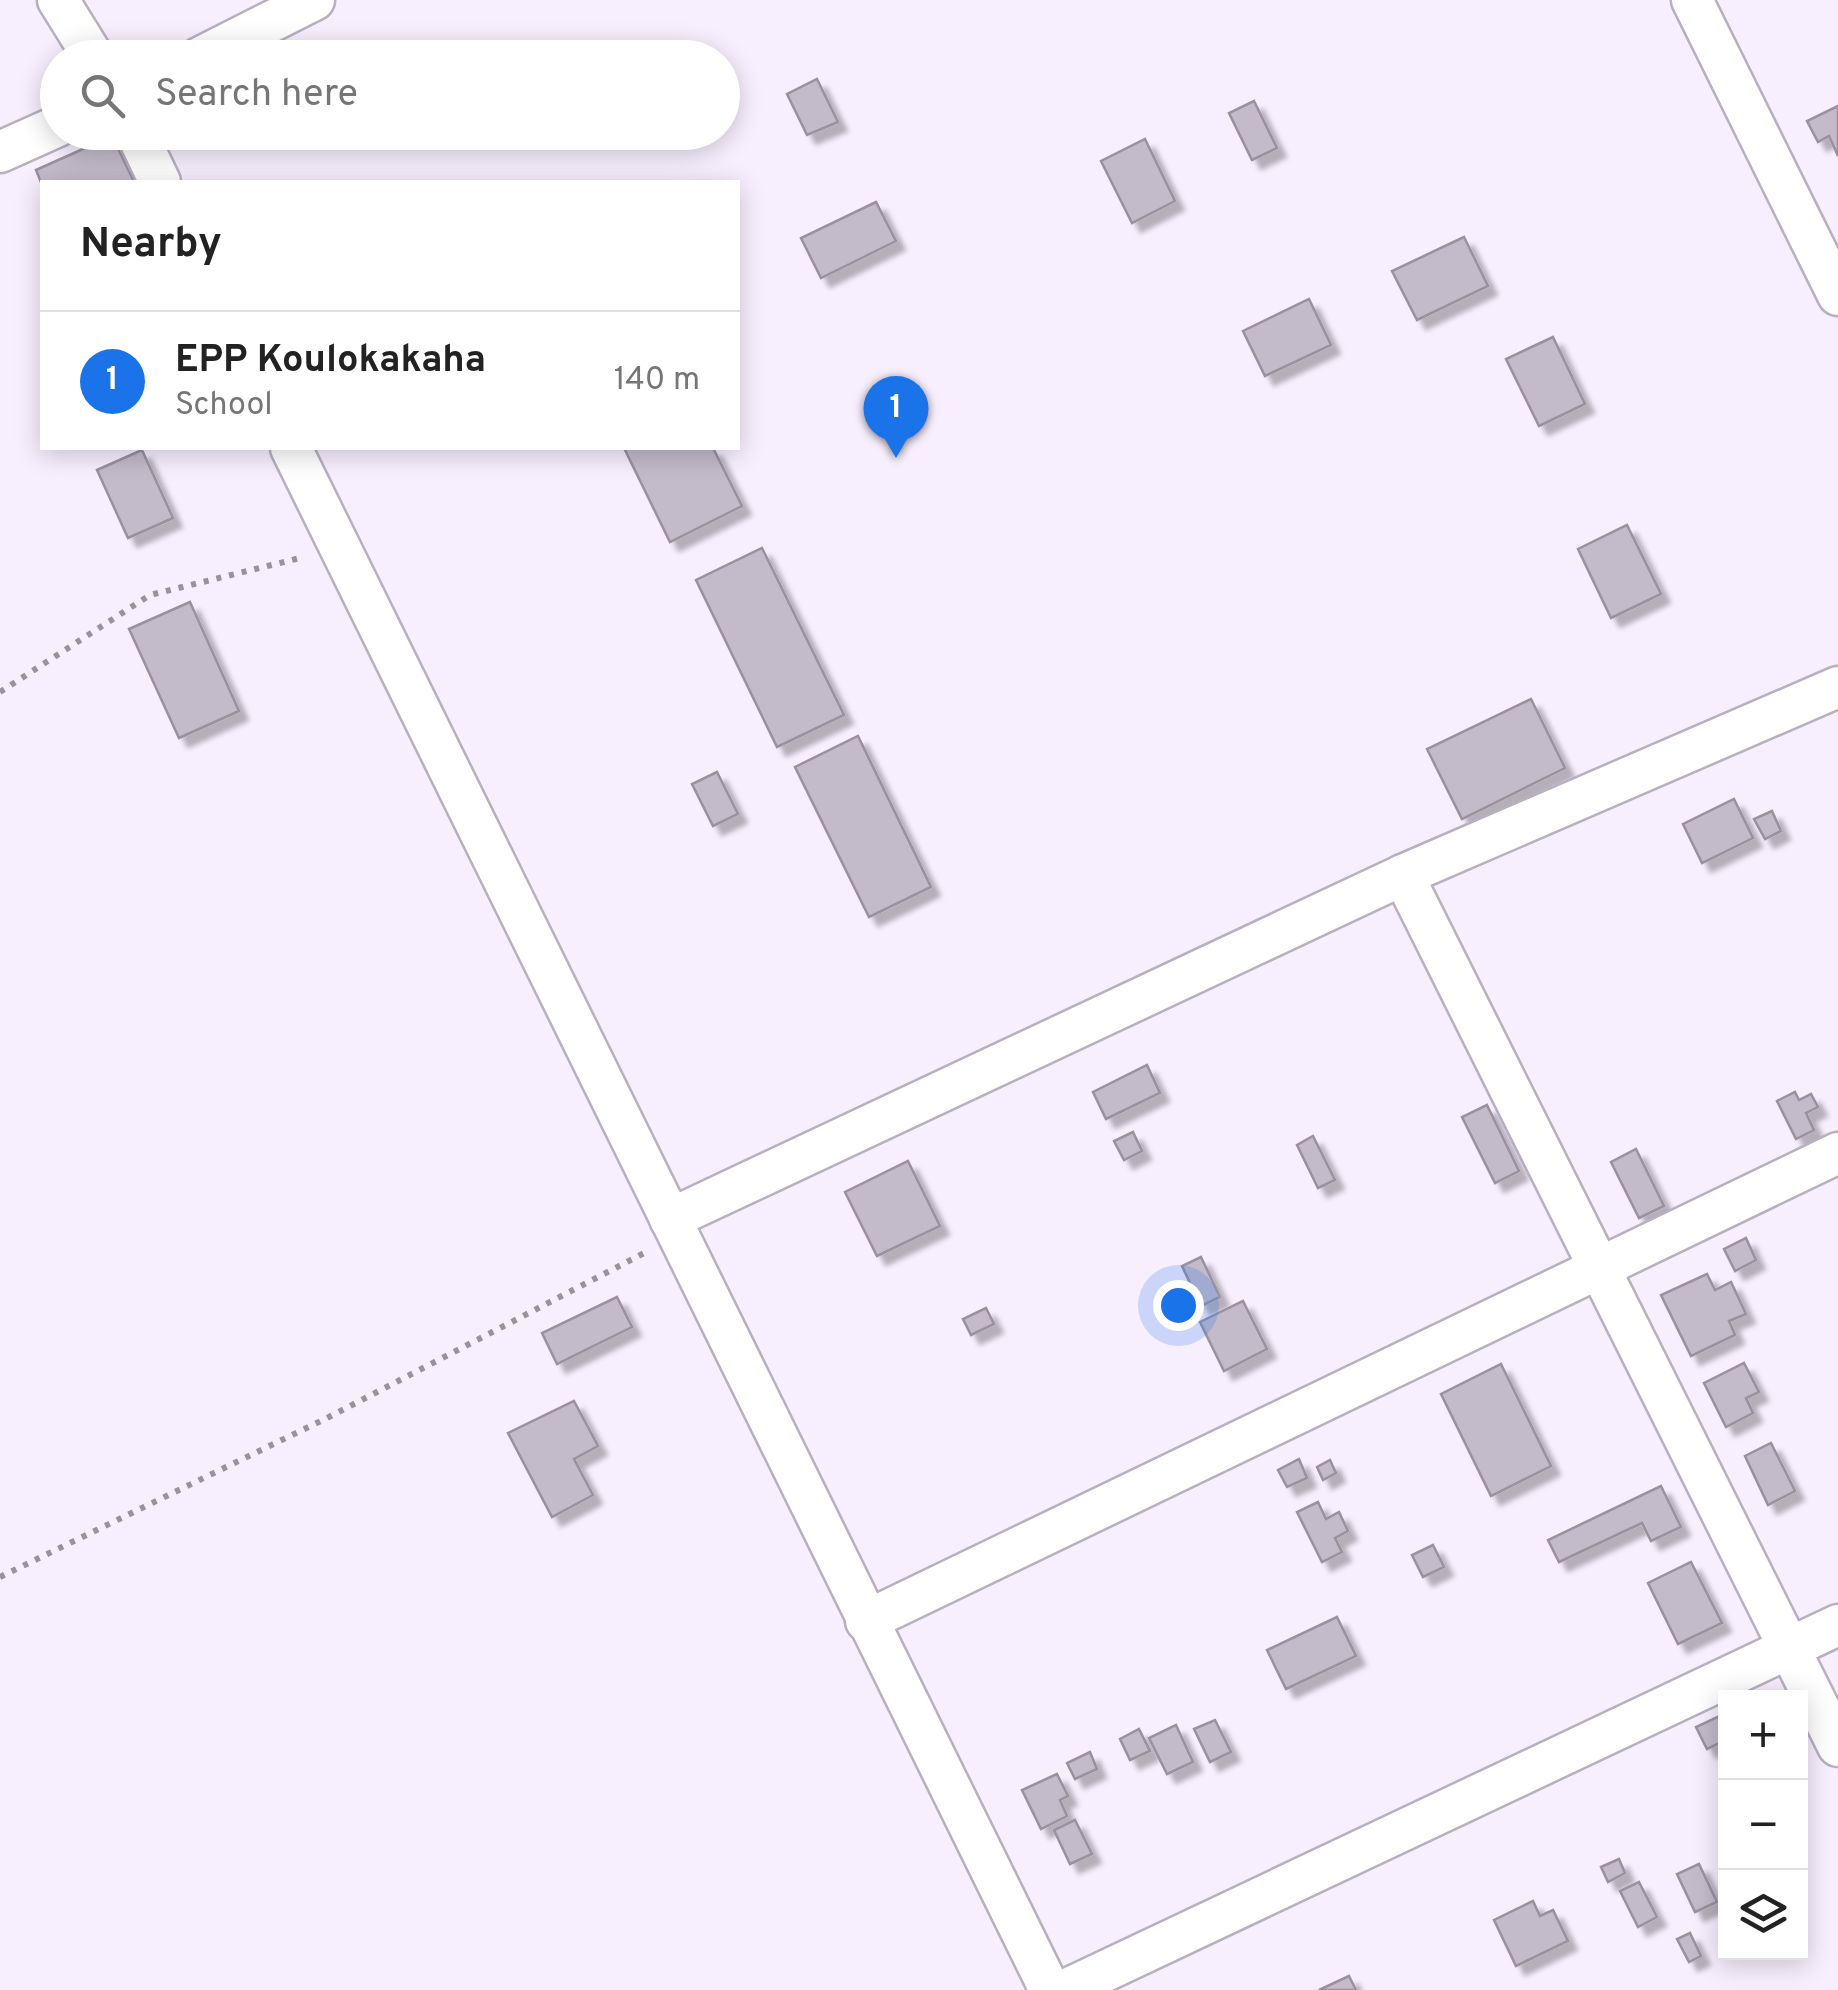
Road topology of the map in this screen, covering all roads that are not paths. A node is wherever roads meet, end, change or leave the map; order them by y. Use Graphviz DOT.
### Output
graph roads {
  1 [pos="58,0"];
  2 [pos="314,0"];
  3 [pos="1692,0"];
  4 [pos="83,40"];
  5 [pos="235,40"];
  6 [pos="40,134"];
  7 [pos="145,150"];
  8 [pos="0,152"];
  9 [pos="159,180"];
  10 [pos="1838,295"];
  11 [pos="291,450"];
  12 [pos="1838,687"];
  13 [pos="1402,875"];
  14 [pos="1838,1152"];
  15 [pos="674,1228"];
  16 [pos="1600,1267"];
  17 [pos="866,1621"];
  18 [pos="1838,1625"];
  19 [pos="1790,1649"];
  20 [pos="1838,1746"];
  21 [pos="1050,1990"];
  22 [pos="1065,1990"];
  1 -- 4 [label="street"];
  2 -- 5 [label="street"];
  3 -- 10 [label="street"];
  6 -- 8 [label="street"];
  7 -- 9 [label="street"];
  11 -- 15 [label="street"];
  12 -- 13 [label="street"];
  13 -- 15 [label="street"];
  13 -- 16 [label="street"];
  14 -- 16 [label="street"];
  15 -- 17 [label="street"];
  16 -- 17 [label="street"];
  16 -- 19 [label="street"];
  17 -- 21 [label="street"];
  18 -- 19 [label="street"];
  19 -- 20 [label="street"];
  19 -- 22 [label="street"];
}
